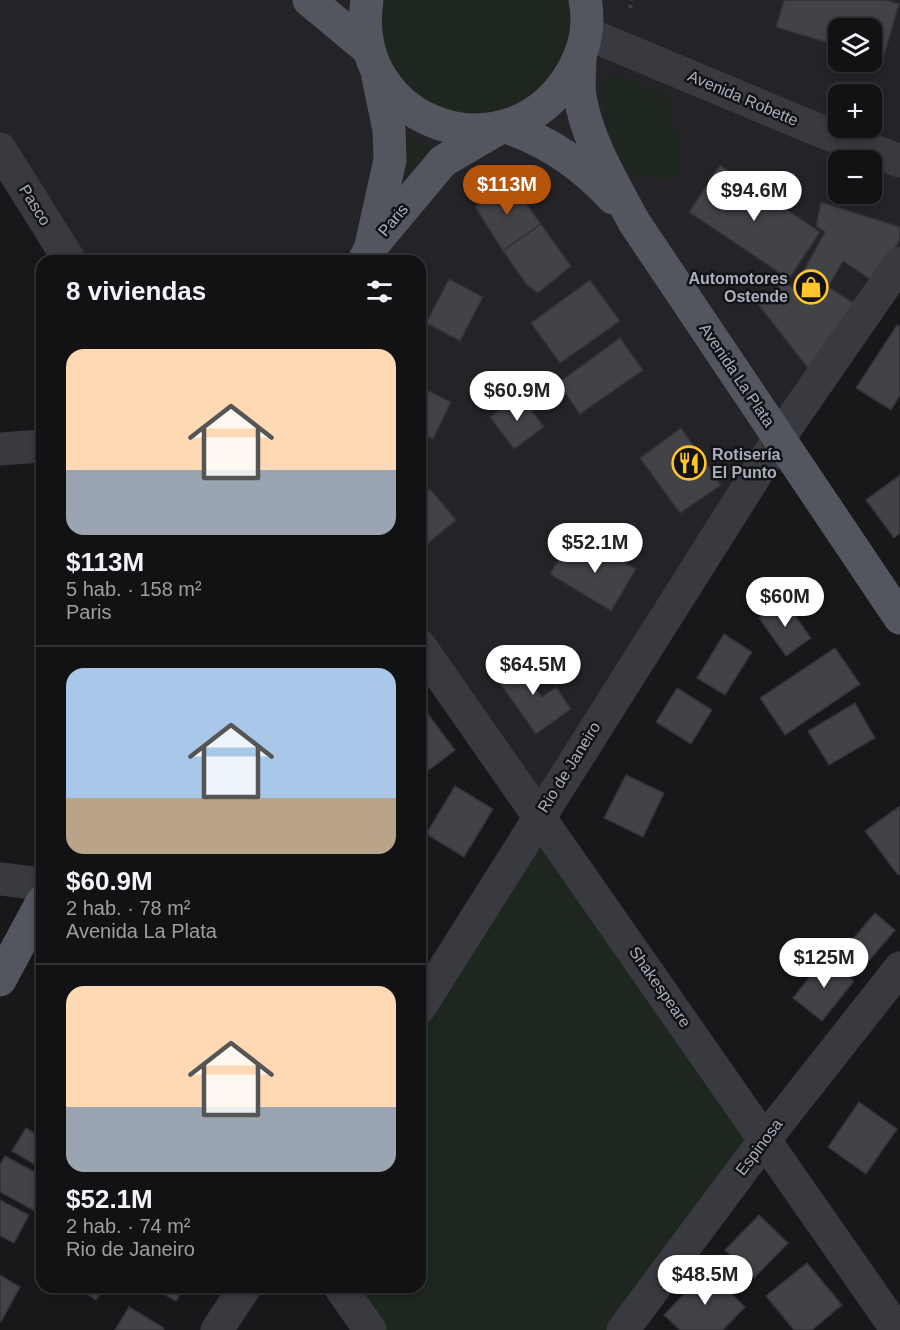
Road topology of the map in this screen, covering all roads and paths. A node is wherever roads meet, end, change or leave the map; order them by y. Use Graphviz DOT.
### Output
graph roads {
  1 [pos="309,0"];
  2 [pos="367,0"];
  3 [pos="632,0"];
  4 [pos="630,8"];
  5 [pos="586,20"];
  6 [pos="373,61"];
  7 [pos="502,128"];
  8 [pos="0,149"];
  9 [pos="900,161"];
  10 [pos="634,222"];
  11 [pos="368,254"];
  12 [pos="66,255"];
  13 [pos="900,263"];
  14 [pos="778,438"];
  15 [pos="36,446"];
  16 [pos="0,448"];
  17 [pos="900,618"];
  18 [pos="426,654"];
  19 [pos="539,814"];
  20 [pos="0,879"];
  21 [pos="36,883"];
  22 [pos="36,913"];
  23 [pos="900,968"];
  24 [pos="0,980"];
  25 [pos="426,997"];
  26 [pos="766,1138"];
  27 [pos="241,1293"];
  28 [pos="344,1293"];
  29 [pos="217,1330"];
  30 [pos="370,1330"];
  31 [pos="622,1330"];
  32 [pos="897,1330"];
  1 -- 6 [label="main road"];
  2 -- 6 [label="main road, Paris"];
  3 -- 4 [label="path"];
  5 -- 7 [label="main road, Paris"];
  5 -- 9 [label="street, Avenida Robette"];
  5 -- 10 [label="main road, Avenida La Plata"];
  6 -- 7 [label="main road"];
  6 -- 11 [label="main road, Paris"];
  7 -- 10 [label="main road, Avenida La Plata"];
  7 -- 11 [label="main road, Paris"];
  8 -- 12 [label="street, Pasco"];
  10 -- 14 [label="main road, Avenida La Plata"];
  13 -- 14 [label="street, Rio de Janeiro"];
  14 -- 17 [label="main road, Avenida La Plata"];
  14 -- 19 [label="street, Rio de Janeiro"];
  15 -- 16 [label="street"];
  18 -- 19 [label="street, Shakespeare"];
  19 -- 25 [label="street, Rio de Janeiro"];
  19 -- 26 [label="street, Shakespeare"];
  20 -- 21 [label="street"];
  22 -- 24 [label="main road"];
  23 -- 26 [label="street, Espinosa"];
  26 -- 31 [label="street, Espinosa"];
  26 -- 32 [label="street, Shakespeare"];
  27 -- 29 [label="street"];
  28 -- 30 [label="street"];
}
